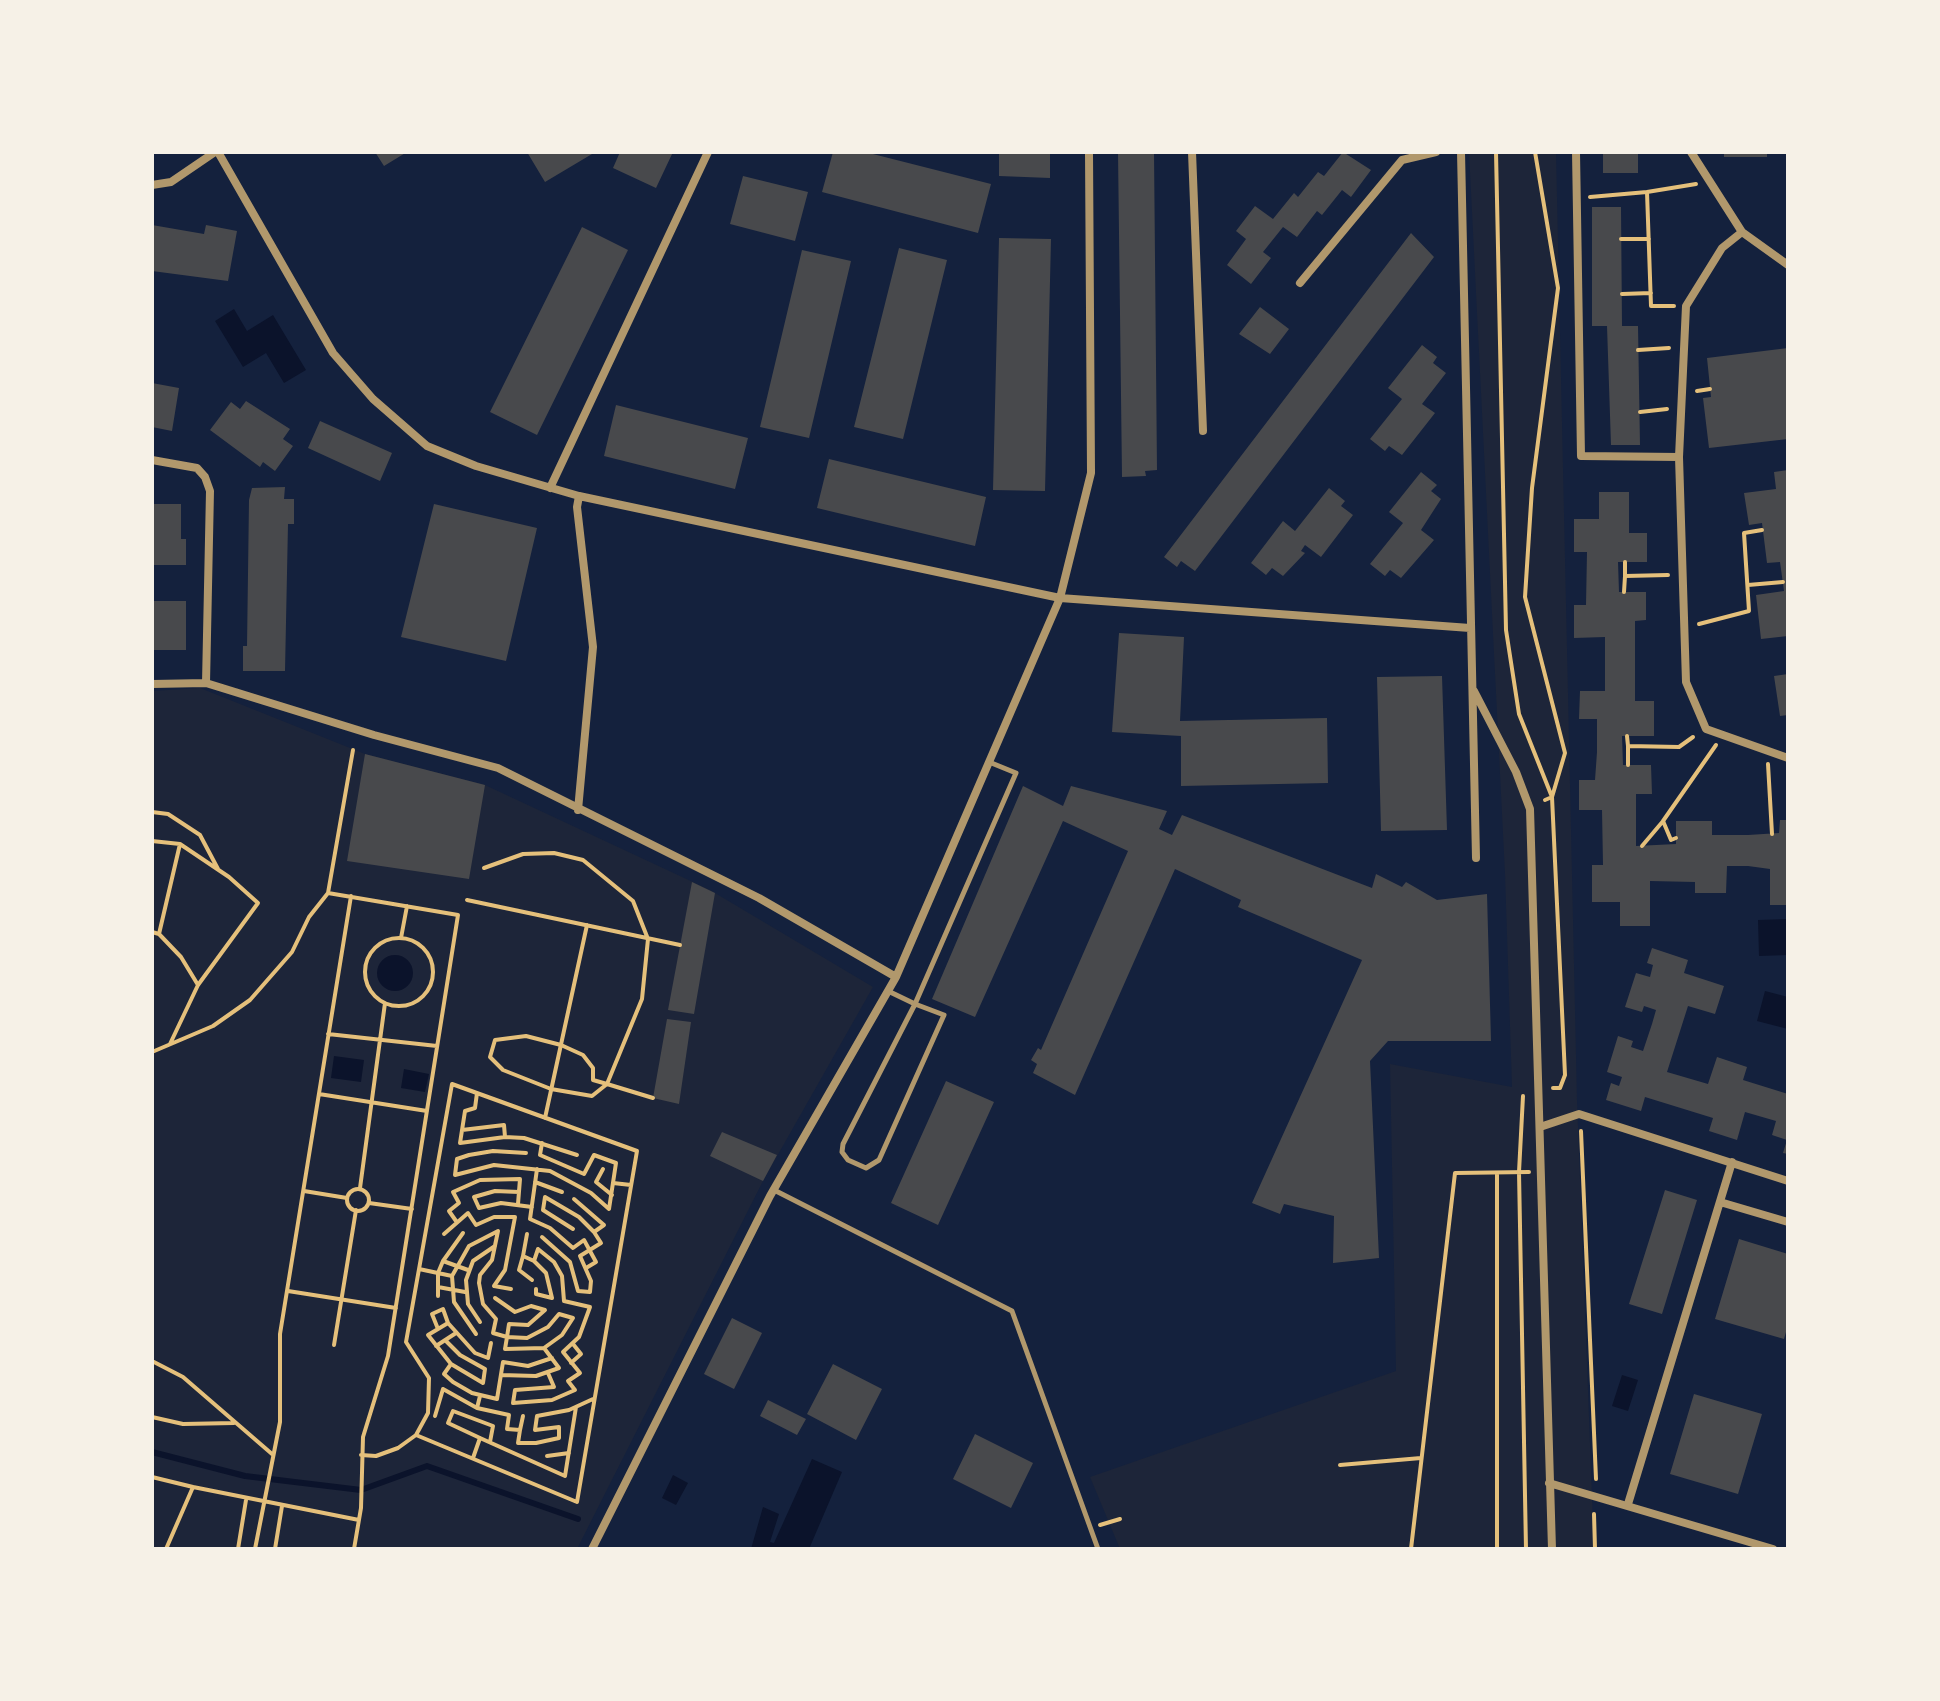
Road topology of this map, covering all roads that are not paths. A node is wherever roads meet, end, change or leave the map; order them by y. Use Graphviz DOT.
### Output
graph roads {
  1 [pos="217,152"];
  2 [pos="708,152"];
  3 [pos="1089,152"];
  4 [pos="1192,152"];
  5 [pos="1436,152"];
  6 [pos="1461,152"];
  7 [pos="1576,152"];
  8 [pos="1691,152"];
  9 [pos="152,185"];
  10 [pos="1742,232"];
  11 [pos="1788,265"];
  12 [pos="1300,283"];
  13 [pos="1203,431"];
  14 [pos="1679,457"];
  15 [pos="152,460"];
  16 [pos="550,488"];
  17 [pos="579,496"];
  18 [pos="1060,598"];
  19 [pos="1470,628"];
  20 [pos="206,683"];
  21 [pos="152,684"];
  22 [pos="1474,691"];
  23 [pos="1788,758"];
  24 [pos="989,762"];
  25 [pos="578,810"];
  26 [pos="1476,858"];
  27 [pos="896,977"];
  28 [pos="888,991"];
  29 [pos="915,1004"];
  30 [pos="1540,1127"];
  31 [pos="1732,1162"];
  32 [pos="1788,1181"];
  33 [pos="774,1190"];
  34 [pos="1720,1202"];
  35 [pos="1788,1222"];
  36 [pos="1549,1483"];
  37 [pos="1628,1504"];
  38 [pos="1744,1545"];
  39 [pos="592,1549"];
  40 [pos="1098,1549"];
  41 [pos="1552,1549"];
  42 [pos="1773,1549"];
  1 -- 9 [label="street"];
  1 -- 16 [label="street"];
  2 -- 16 [label="street"];
  3 -- 18 [label="street"];
  4 -- 13 [label="street"];
  5 -- 12 [label="street"];
  6 -- 19 [label="street"];
  7 -- 14 [label="street"];
  8 -- 10 [label="street"];
  10 -- 11 [label="street"];
  10 -- 14 [label="street"];
  14 -- 23 [label="street"];
  15 -- 20 [label="street"];
  16 -- 17 [label="street"];
  17 -- 18 [label="street"];
  17 -- 25 [label="street"];
  18 -- 19 [label="street"];
  18 -- 24 [label="street"];
  19 -- 22 [label="street"];
  20 -- 21 [label="street"];
  20 -- 25 [label="street"];
  22 -- 26 [label="street"];
  22 -- 30 [label="street"];
  24 -- 27 [label="street"];
  24 -- 29 [label="lane"];
  25 -- 27 [label="street"];
  27 -- 28 [label="street"];
  28 -- 29 [label="lane"];
  28 -- 33 [label="street"];
  29 -- 29 [label="lane"];
  30 -- 31 [label="street"];
  30 -- 36 [label="street"];
  31 -- 32 [label="street"];
  31 -- 34 [label="street"];
  33 -- 39 [label="street"];
  33 -- 40 [label="lane"];
  34 -- 35 [label="street"];
  34 -- 37 [label="street"];
  36 -- 37 [label="street"];
  36 -- 41 [label="street"];
  37 -- 38 [label="street"];
  38 -- 42 [label="street"];
}
